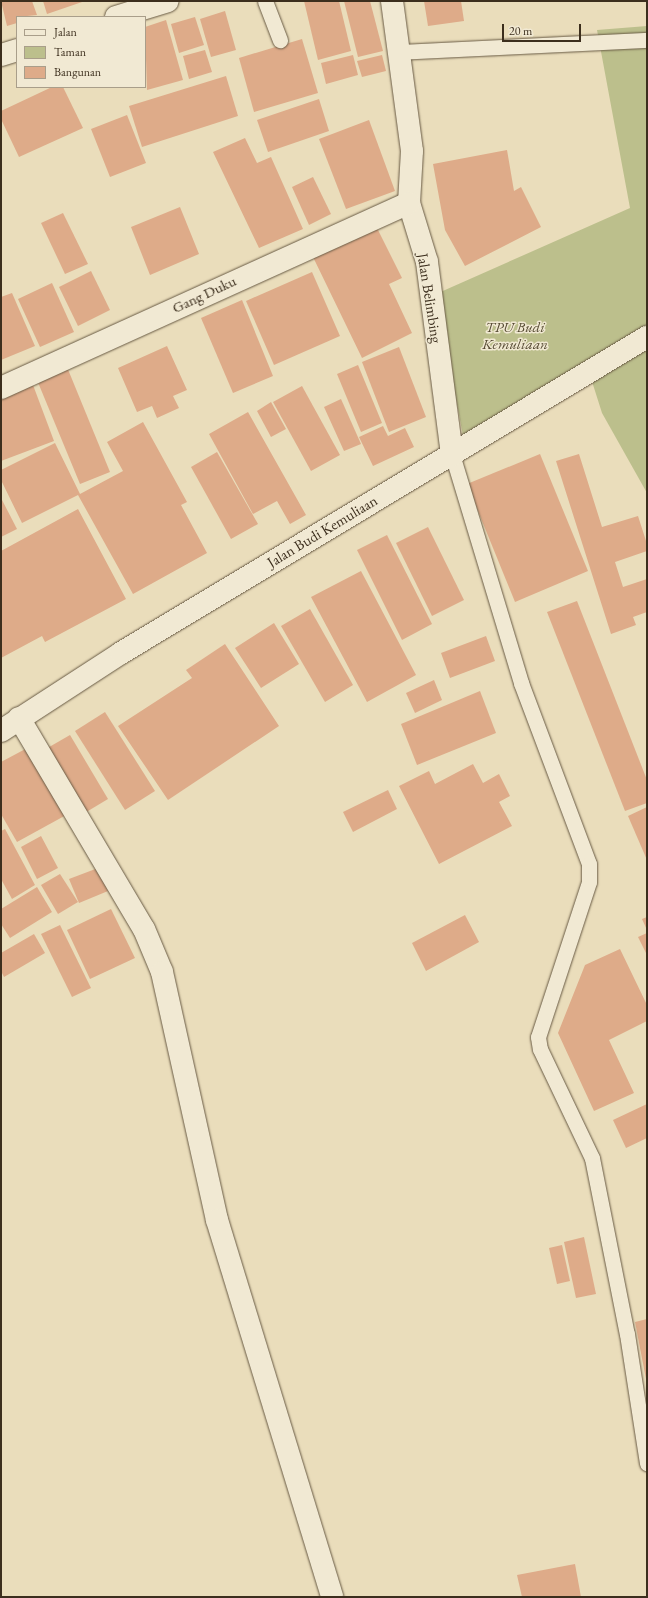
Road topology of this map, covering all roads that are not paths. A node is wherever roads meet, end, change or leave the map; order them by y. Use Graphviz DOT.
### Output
graph roads {
  1 [pos="168,1"];
  2 [pos="265,1"];
  3 [pos="392,1"];
  4 [pos="119,16"];
  5 [pos="280,40"];
  6 [pos="647,40"];
  7 [pos="16,50"];
  8 [pos="398,52"];
  9 [pos="1,55"];
  10 [pos="409,203"];
  11 [pos="647,337"];
  12 [pos="1,388"];
  13 [pos="452,454"];
  14 [pos="19,718"];
  15 [pos="1,731"];
  16 [pos="647,1463"];
  17 [pos="332,1597"];
  1 -- 4 [label="street"];
  2 -- 5 [label="lane"];
  3 -- 8 [label="street, Jalan Belimbing"];
  6 -- 8 [label="lane"];
  7 -- 9 [label="street"];
  8 -- 10 [label="street, Jalan Belimbing"];
  10 -- 12 [label="street, Gang Duku"];
  10 -- 13 [label="street, Jalan Belimbing"];
  11 -- 13 [label="street, Jalan Budi Kemuliaan"];
  13 -- 14 [label="street, Jalan Budi Kemuliaan"];
  13 -- 16 [label="lane"];
  14 -- 15 [label="street, Jalan Budi Kemuliaan"];
  14 -- 17 [label="street"];
}
